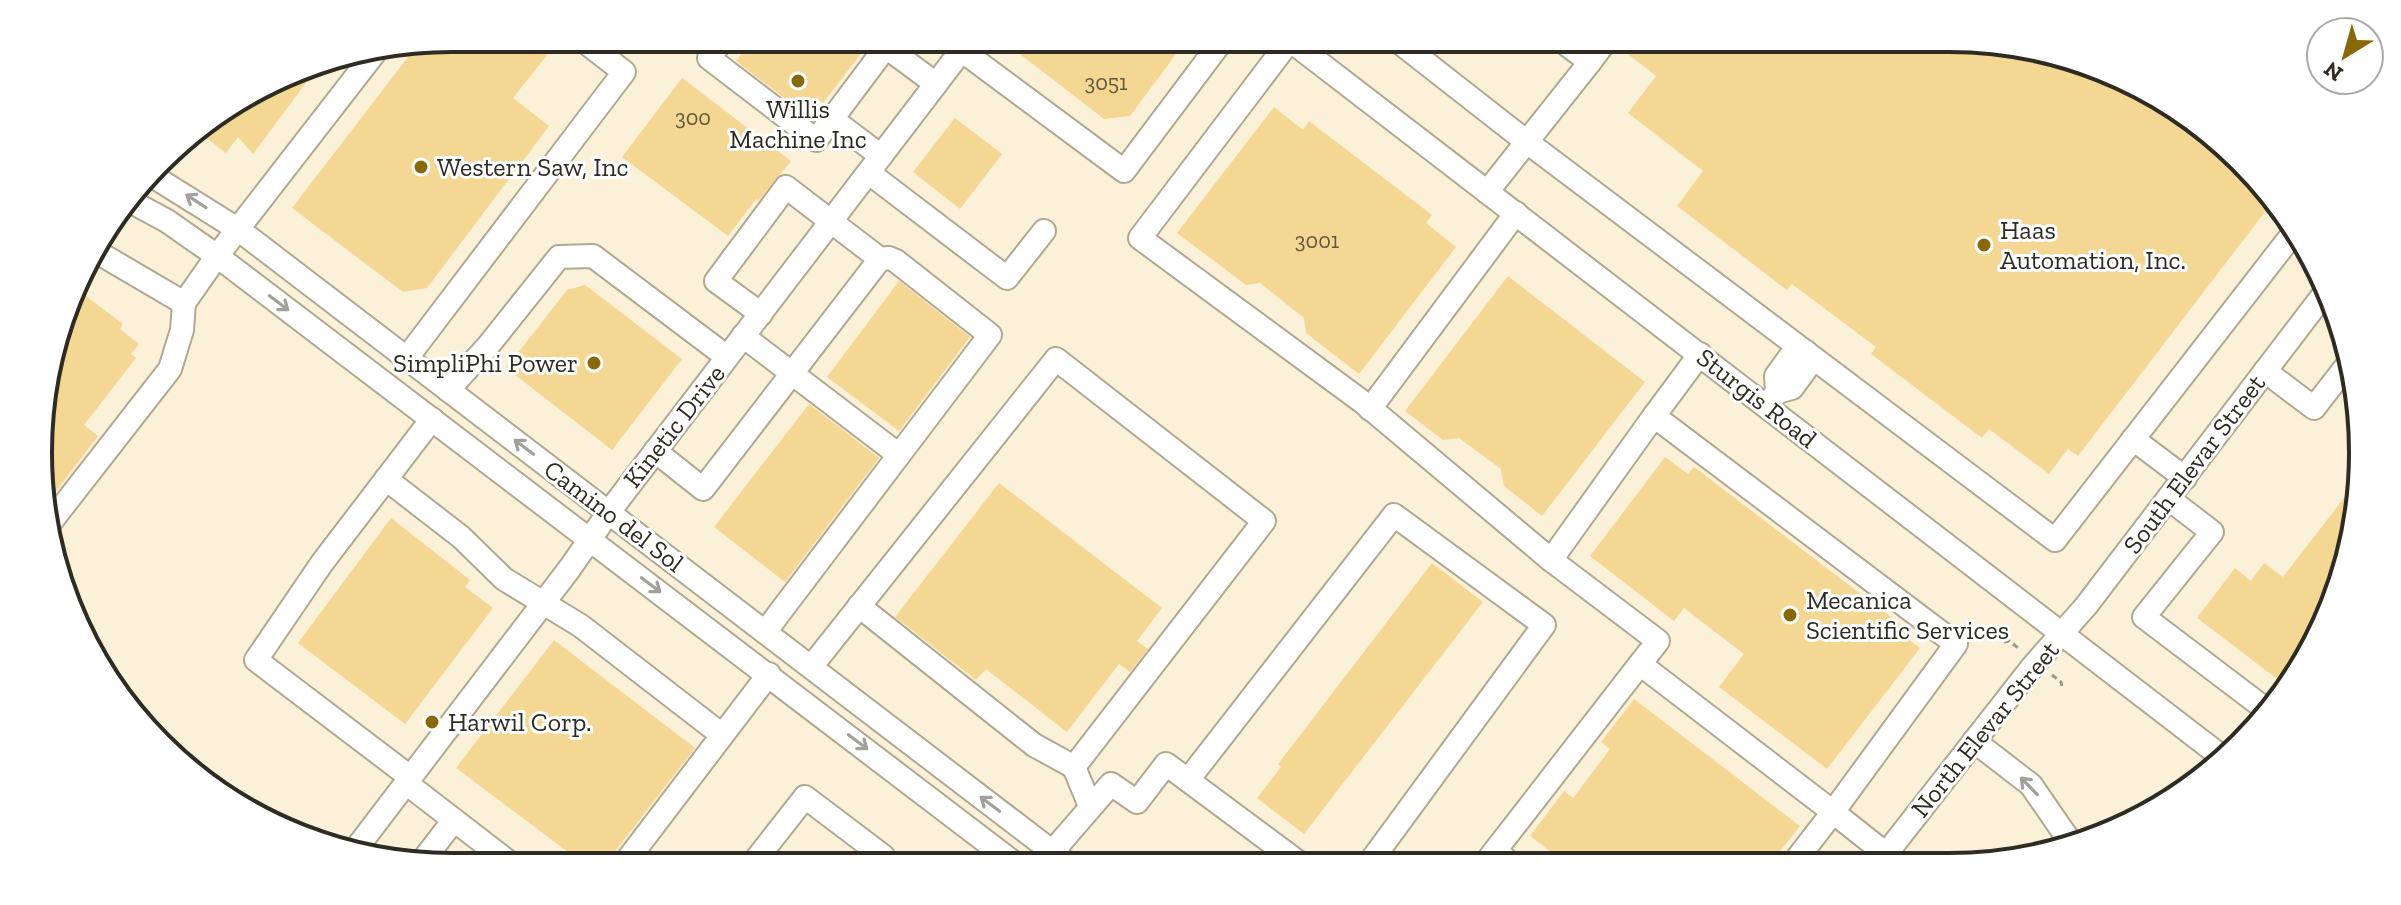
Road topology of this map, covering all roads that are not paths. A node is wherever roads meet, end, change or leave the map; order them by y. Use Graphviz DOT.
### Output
graph roads {
  1 [pos="598,52"];
  2 [pos="714,52"];
  3 [pos="882,52"];
  4 [pos="893,52"];
  5 [pos="954,52"];
  6 [pos="972,52"];
  7 [pos="1213,52"];
  8 [pos="1278,52"];
  9 [pos="1305,52"];
  10 [pos="1412,52"];
  11 [pos="1577,52"];
  12 [pos="1598,52"];
  13 [pos="368,61"];
  14 [pos="1590,62"];
  15 [pos="936,84"];
  16 [pos="832,119"];
  17 [pos="1527,142"];
  18 [pos="875,165"];
  19 [pos="159,180"];
  20 [pos="1487,192"];
  21 [pos="138,205"];
  22 [pos="1516,213"];
  23 [pos="831,222"];
  24 [pos="239,230"];
  25 [pos="1044,231"];
  26 [pos="2288,240"];
  27 [pos="104,256"];
  28 [pos="217,256"];
  29 [pos="880,259"];
  30 [pos="2319,300"];
  31 [pos="184,303"];
  32 [pos="761,314"];
  33 [pos="743,336"];
  34 [pos="1806,352"];
  35 [pos="1700,354"];
  36 [pos="727,357"];
  37 [pos="406,359"];
  38 [pos="2265,371"];
  39 [pos="2341,373"];
  40 [pos="792,374"];
  41 [pos="448,390"];
  42 [pos="1772,399"];
  43 [pos="1370,409"];
  44 [pos="1654,416"];
  45 [pos="432,419"];
  46 [pos="2133,439"];
  47 [pos="655,451"];
  48 [pos="899,455"];
  49 [pos="2185,478"];
  50 [pos="386,479"];
  51 [pos="2169,499"];
  52 [pos="609,512"];
  53 [pos="57,514"];
  54 [pos="589,538"];
  55 [pos="1551,560"];
  56 [pos="543,604"];
  57 [pos="859,606"];
  58 [pos="765,632"];
  59 [pos="2062,633"];
  60 [pos="1640,664"];
  61 [pos="811,667"];
  62 [pos="769,674"];
  63 [pos="2259,705"];
  64 [pos="722,735"];
  65 [pos="1974,741"];
  66 [pos="2215,752"];
  67 [pos="1074,767"];
  68 [pos="408,780"];
  69 [pos="1188,780"];
  70 [pos="1090,806"];
  71 [pos="1833,812"];
  72 [pos="454,820"];
  73 [pos="2066,835"];
  74 [pos="361,842"];
  75 [pos="429,852"];
  76 [pos="497,853"];
  77 [pos="633,853"];
  78 [pos="761,853"];
  79 [pos="879,853"];
  80 [pos="997,853"];
  81 [pos="1040,853"];
  82 [pos="1050,853"];
  83 [pos="1286,853"];
  84 [pos="1377,853"];
  85 [pos="1502,853"];
  86 [pos="1801,853"];
  87 [pos="1876,853"];
  88 [pos="1887,853"];
  1 -- 37 [label="street"];
  2 -- 16 [label="street"];
  3 -- 16 [label="street"];
  4 -- 15 [label="street"];
  5 -- 15 [label="street, Kinetic Drive"];
  6 -- 7 [label="street"];
  8 -- 43 [label="street"];
  9 -- 20 [label="street, Sturgis Road"];
  10 -- 17 [label="street"];
  11 -- 14 [label="street"];
  12 -- 14 [label="street"];
  13 -- 24 [label="street"];
  14 -- 17 [label="street"];
  15 -- 18 [label="street, Kinetic Drive"];
  16 -- 18 [label="street"];
  17 -- 20 [label="street"];
  17 -- 34 [label="street"];
  18 -- 23 [label="street, Kinetic Drive"];
  18 -- 25 [label="street"];
  24 -- 19 [label="street, Camino del Sol, one-way"];
  20 -- 22 [label="street, Sturgis Road"];
  21 -- 28 [label="street, Camino del Sol"];
  22 -- 35 [label="street, Sturgis Road"];
  22 -- 43 [label="street"];
  23 -- 29 [label="street"];
  23 -- 32 [label="street, Kinetic Drive"];
  23 -- 32 [label="street"];
  24 -- 28 [label="street"];
  24 -- 37 [label="street, Camino del Sol"];
  26 -- 46 [label="street"];
  27 -- 31 [label="street"];
  28 -- 31 [label="street"];
  28 -- 45 [label="street, Camino del Sol, one-way"];
  29 -- 40 [label="street"];
  29 -- 48 [label="street"];
  30 -- 38 [label="street, South Elevar Street"];
  31 -- 53 [label="street"];
  32 -- 33 [label="street, Kinetic Drive"];
  33 -- 36 [label="street, Kinetic Drive"];
  33 -- 40 [label="street"];
  34 -- 42 [label="street"];
  34 -- 46 [label="street"];
  35 -- 42 [label="street, Sturgis Road"];
  35 -- 44 [label="street"];
  36 -- 41 [label="street"];
  36 -- 47 [label="street, Kinetic Drive"];
  37 -- 41 [label="street, Camino del Sol"];
  38 -- 39 [label="street"];
  38 -- 49 [label="street, South Elevar Street"];
  40 -- 47 [label="street"];
  40 -- 48 [label="street"];
  52 -- 41 [label="street, Camino del Sol, one-way"];
  42 -- 59 [label="street, Sturgis Road"];
  43 -- 55 [label="street"];
  44 -- 55 [label="street"];
  44 -- 71 [label="street"];
  45 -- 50 [label="street"];
  45 -- 54 [label="street, Camino del Sol"];
  46 -- 49 [label="street"];
  47 -- 52 [label="street, Kinetic Drive"];
  48 -- 58 [label="street"];
  49 -- 51 [label="street, South Elevar Street"];
  50 -- 56 [label="street"];
  50 -- 68 [label="street"];
  51 -- 59 [label="street, South Elevar Street"];
  51 -- 63 [label="street"];
  52 -- 54 [label="street, Kinetic Drive"];
  52 -- 58 [label="street, Camino del Sol"];
  54 -- 56 [label="street, Kinetic Drive"];
  54 -- 62 [label="street, Camino del Sol, one-way"];
  55 -- 60 [label="street"];
  56 -- 64 [label="street"];
  56 -- 68 [label="street, Kinetic Drive"];
  57 -- 61 [label="street"];
  57 -- 67 [label="street"];
  57 -- 67 [label="street"];
  58 -- 61 [label="street, Camino del Sol"];
  59 -- 65 [label="street, North Elevar Street"];
  59 -- 66 [label="street, Sturgis Road"];
  60 -- 71 [label="street"];
  60 -- 85 [label="street"];
  81 -- 61 [label="street, Camino del Sol, one-way"];
  62 -- 64 [label="street"];
  62 -- 80 [label="street, Camino del Sol, one-way"];
  64 -- 77 [label="street"];
  73 -- 65 [label="street, one-way"];
  65 -- 88 [label="street, North Elevar Street"];
  67 -- 70 [label="street"];
  68 -- 72 [label="street"];
  68 -- 74 [label="street, Kinetic Drive"];
  69 -- 70 [label="street"];
  69 -- 83 [label="street"];
  69 -- 84 [label="street"];
  70 -- 82 [label="street"];
  71 -- 86 [label="street"];
  71 -- 87 [label="street"];
  72 -- 75 [label="street"];
  72 -- 76 [label="street"];
  78 -- 79 [label="street"];
}
